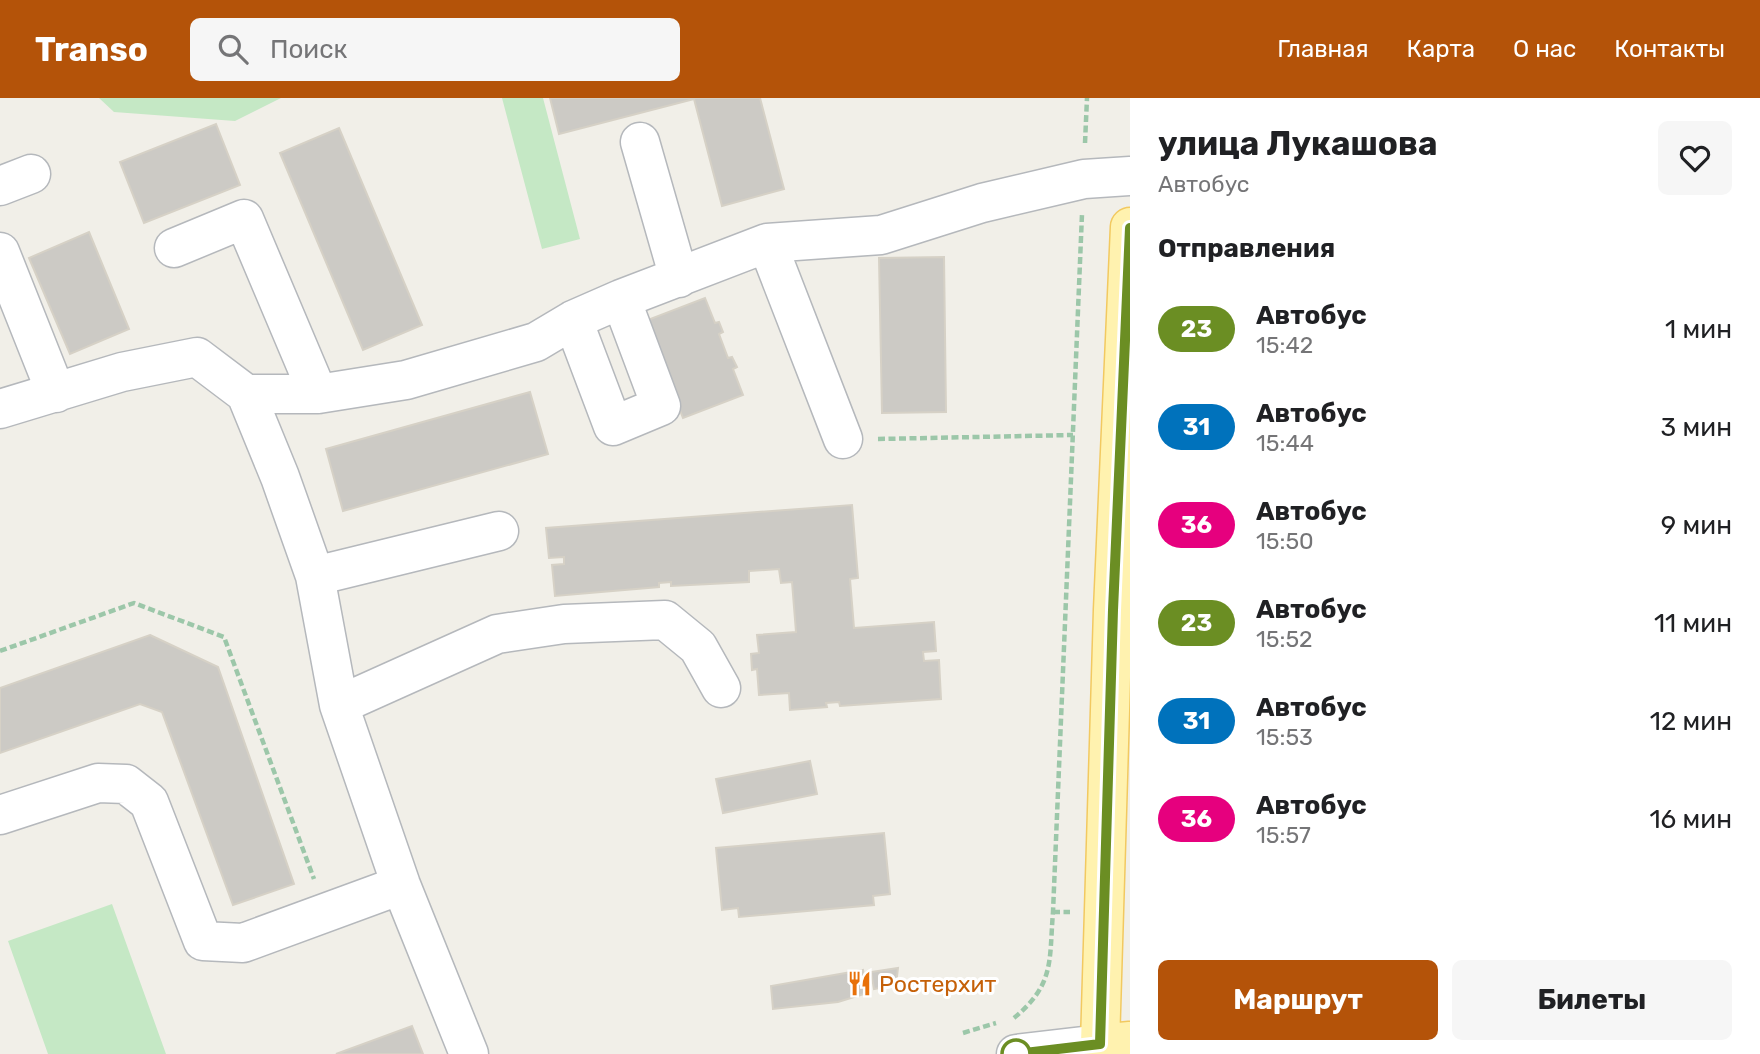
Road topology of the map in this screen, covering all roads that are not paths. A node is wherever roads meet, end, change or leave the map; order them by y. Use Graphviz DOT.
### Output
graph roads {
  1 [pos="640,142"];
  2 [pos="1130,176"];
  3 [pos="1130,227"];
  4 [pos="767,243"];
  5 [pos="174,248"];
  6 [pos="0,252"];
  7 [pos="679,278"];
  8 [pos="621,299"];
  9 [pos="573,320"];
  10 [pos="56,393"];
  11 [pos="246,394"];
  12 [pos="318,394"];
  13 [pos="0,409"];
  14 [pos="844,439"];
  15 [pos="499,531"];
  16 [pos="315,576"];
  17 [pos="1122,611"];
  18 [pos="721,688"];
  19 [pos="339,705"];
  20 [pos="0,815"];
  21 [pos="401,885"];
  22 [pos="1015,1036"];
  23 [pos="1115,1043"];
  24 [pos="469,1054"];
  1 -- 7 [label="street"];
  2 -- 4 [label="street"];
  3 -- 17 [label="main road"];
  4 -- 7 [label="street"];
  4 -- 14 [label="street"];
  5 -- 12 [label="street"];
  6 -- 10 [label="street"];
  7 -- 8 [label="street"];
  8 -- 9 [label="street"];
  8 -- 9 [label="street"];
  9 -- 12 [label="street"];
  10 -- 11 [label="street"];
  10 -- 13 [label="street"];
  11 -- 12 [label="street"];
  11 -- 16 [label="street"];
  15 -- 16 [label="street"];
  16 -- 19 [label="street"];
  17 -- 23 [label="main road"];
  18 -- 19 [label="street"];
  19 -- 21 [label="street"];
  20 -- 21 [label="street"];
  21 -- 24 [label="street"];
  22 -- 23 [label="street"];
}
